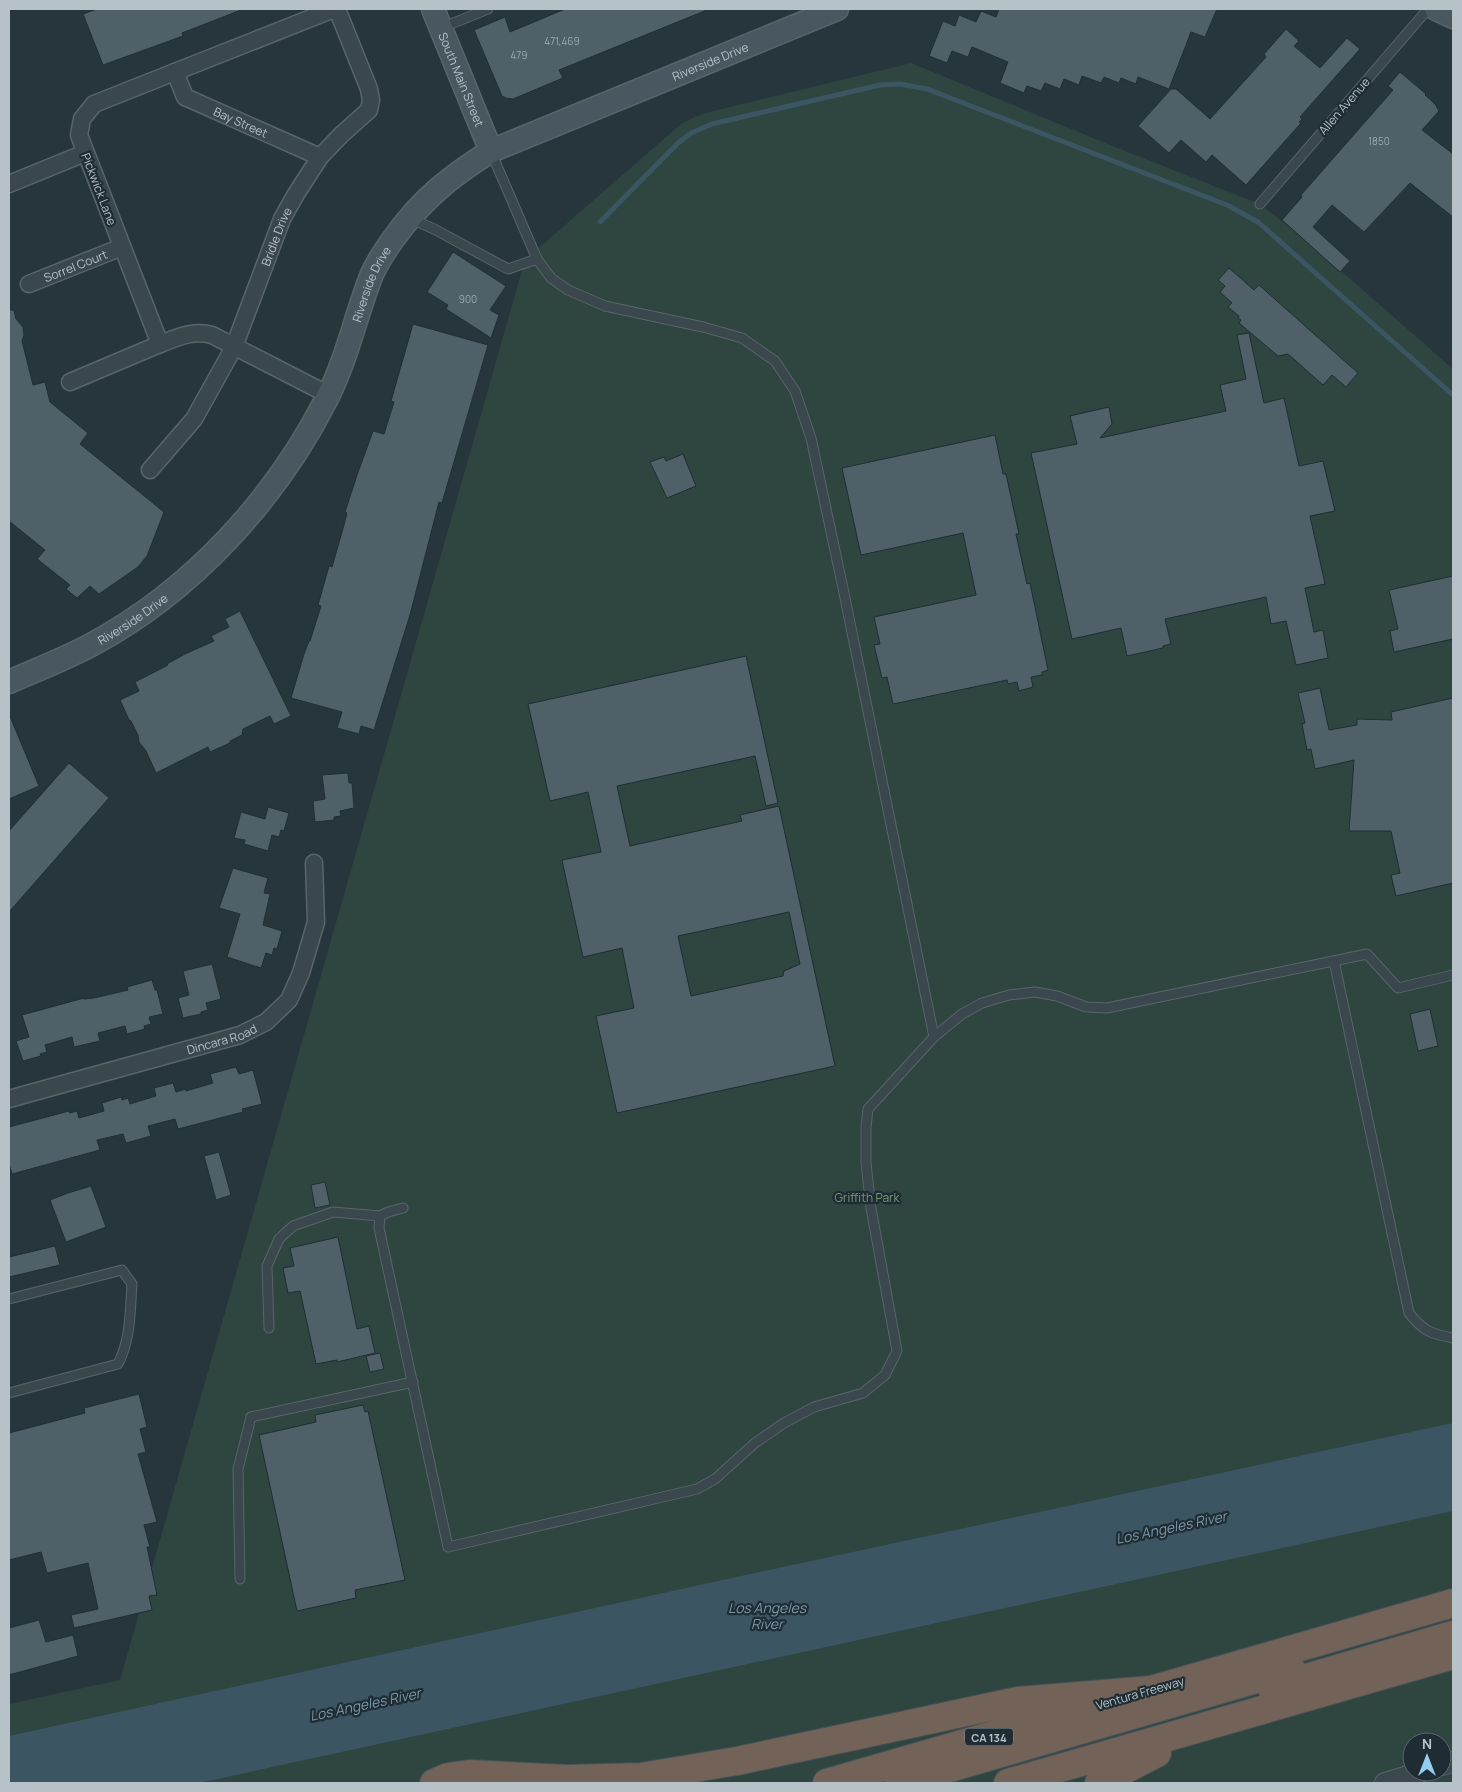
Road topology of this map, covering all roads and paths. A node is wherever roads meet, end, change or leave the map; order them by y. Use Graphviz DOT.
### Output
graph roads {
  1 [pos="336,9"];
  2 [pos="488,9"];
  3 [pos="838,9"];
  4 [pos="1428,9"];
  5 [pos="1436,9"];
  6 [pos="1453,17"];
  7 [pos="437,18"];
  8 [pos="175,72"];
  9 [pos="491,151"];
  10 [pos="85,153"];
  11 [pos="320,157"];
  12 [pos="9,184"];
  13 [pos="1260,204"];
  14 [pos="408,218"];
  15 [pos="122,247"];
  16 [pos="537,259"];
  17 [pos="29,284"];
  18 [pos="160,344"];
  19 [pos="234,347"];
  20 [pos="70,382"];
  21 [pos="329,395"];
  22 [pos="150,470"];
  23 [pos="9,682"];
  24 [pos="314,863"];
  25 [pos="1334,961"];
  26 [pos="1453,975"];
  27 [pos="934,1037"];
  28 [pos="9,1099"];
  29 [pos="403,1208"];
  30 [pos="380,1216"];
  31 [pos="9,1299"];
  32 [pos="269,1328"];
  33 [pos="1453,1338"];
  34 [pos="413,1382"];
  35 [pos="9,1393"];
  36 [pos="240,1579"];
  37 [pos="1453,1603"];
  38 [pos="1453,1622"];
  39 [pos="1453,1634"];
  40 [pos="1453,1655"];
  41 [pos="1151,1690"];
  42 [pos="1209,1725"];
  43 [pos="1402,1778"];
  44 [pos="434,1783"];
  45 [pos="828,1783"];
  46 [pos="898,1783"];
  47 [pos="939,1783"];
  48 [pos="1008,1783"];
  49 [pos="1099,1783"];
  50 [pos="1385,1783"];
  1 -- 8 [label="street, Pickwick Lane"];
  1 -- 11 [label="street, Bridle Drive"];
  2 -- 7 [label="lane"];
  3 -- 9 [label="main road, Riverside Drive"];
  4 -- 13 [label="lane, Allen Avenue"];
  5 -- 6 [label="main road"];
  7 -- 9 [label="main road, South Main Street"];
  8 -- 10 [label="street, Pickwick Lane"];
  8 -- 11 [label="street, Bay Street"];
  9 -- 14 [label="main road, Riverside Drive"];
  9 -- 16 [label="lane"];
  10 -- 12 [label="street"];
  10 -- 15 [label="street, Pickwick Lane"];
  11 -- 19 [label="street, Bridle Drive"];
  14 -- 16 [label="lane"];
  14 -- 21 [label="main road, Riverside Drive"];
  15 -- 17 [label="street, Sorrel Court"];
  15 -- 18 [label="street, Pickwick Lane"];
  16 -- 27 [label="lane"];
  18 -- 19 [label="street"];
  18 -- 20 [label="street"];
  19 -- 21 [label="street"];
  19 -- 22 [label="street, Bridle Drive"];
  21 -- 23 [label="main road, Riverside Drive"];
  24 -- 28 [label="street, Dincara Road"];
  25 -- 26 [label="lane"];
  25 -- 27 [label="lane"];
  25 -- 33 [label="lane"];
  27 -- 34 [label="lane"];
  29 -- 30 [label="lane"];
  30 -- 32 [label="lane"];
  30 -- 34 [label="lane"];
  31 -- 35 [label="lane"];
  34 -- 36 [label="lane"];
  37 -- 41 [label="highway, Ventura Freeway / CA 134"];
  38 -- 46 [label="highway"];
  39 -- 47 [label="highway"];
  40 -- 42 [label="highway"];
  41 -- 44 [label="highway"];
  41 -- 45 [label="highway, Ventura Freeway / CA 134"];
  42 -- 48 [label="highway"];
  42 -- 49 [label="highway"];
  43 -- 50 [label="street"];
}
